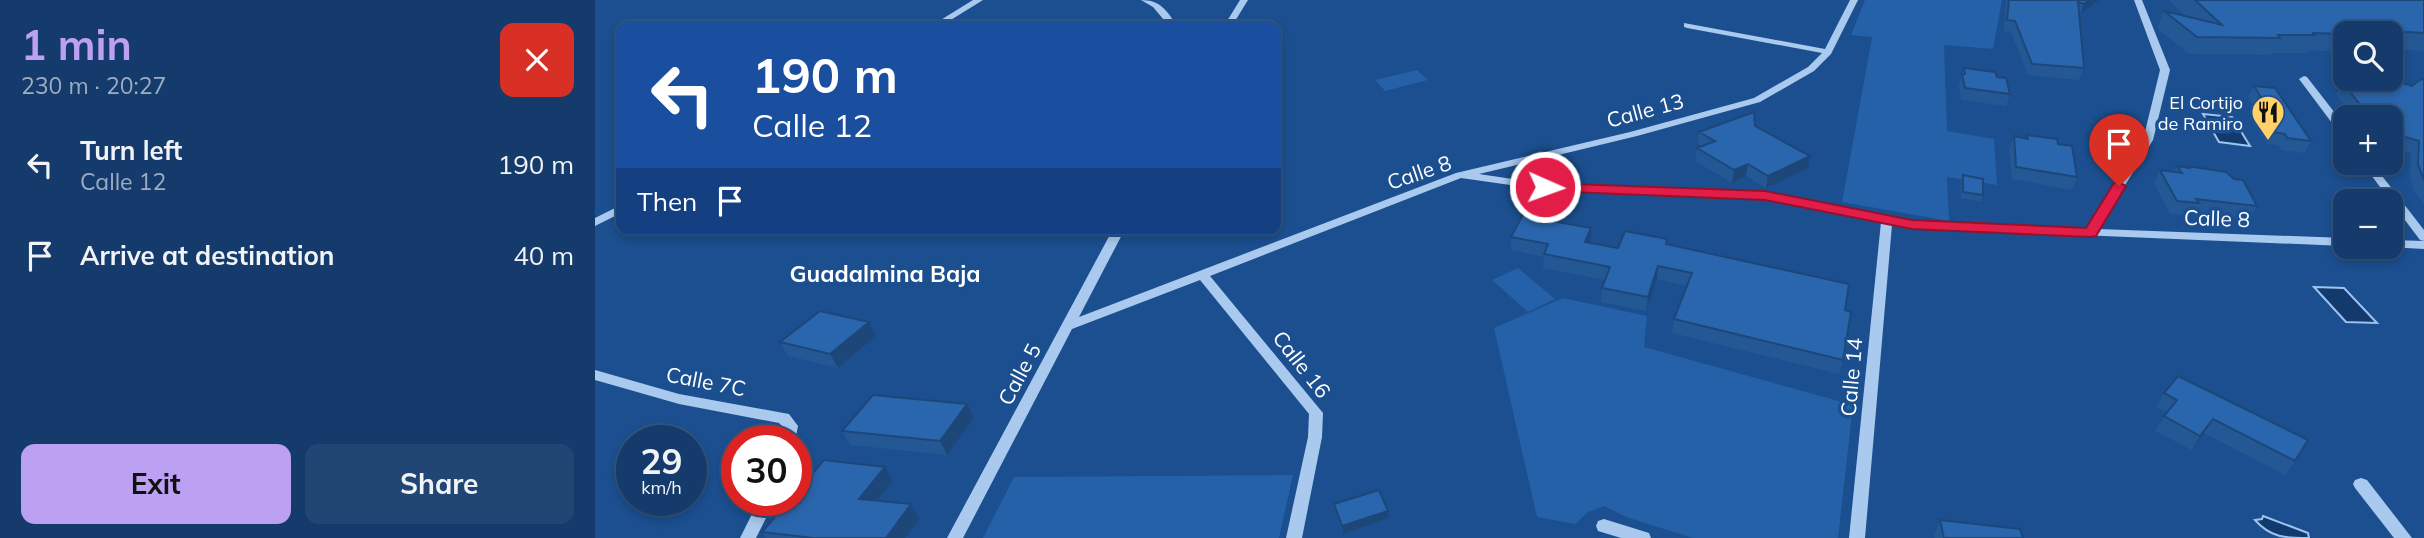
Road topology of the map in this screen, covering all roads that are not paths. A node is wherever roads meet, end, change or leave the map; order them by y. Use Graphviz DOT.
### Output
graph roads {
  1 [pos="979,0"];
  2 [pos="1145,0"];
  3 [pos="1244,0"];
  4 [pos="1854,0"];
  5 [pos="2138,0"];
  6 [pos="943,21"];
  7 [pos="1169,21"];
  8 [pos="1231,21"];
  9 [pos="1687,25"];
  10 [pos="1828,52"];
  11 [pos="2304,79"];
  12 [pos="2333,117"];
  13 [pos="1460,175"];
  14 [pos="2376,175"];
  15 [pos="616,211"];
  16 [pos="1887,221"];
  17 [pos="595,223"];
  18 [pos="2090,232"];
  19 [pos="1116,235"];
  20 [pos="2424,238"];
  21 [pos="2333,242"];
  22 [pos="2403,245"];
  23 [pos="2424,246"];
  24 [pos="1202,274"];
  25 [pos="1069,326"];
  26 [pos="595,375"];
  27 [pos="790,425"];
  28 [pos="2361,484"];
  29 [pos="759,516"];
  30 [pos="1604,526"];
  31 [pos="748,538"];
  32 [pos="955,538"];
  33 [pos="1294,538"];
  34 [pos="1643,538"];
  35 [pos="1857,538"];
  36 [pos="2403,538"];
  1 -- 6 [label="street"];
  2 -- 7 [label="street"];
  3 -- 8 [label="street"];
  4 -- 10 [label="street, Calle 13"];
  5 -- 18 [label="street"];
  9 -- 10 [label="street"];
  10 -- 13 [label="street, Calle 13"];
  11 -- 12 [label="street"];
  13 -- 16 [label="street, Calle 8"];
  13 -- 24 [label="street, Calle 8"];
  14 -- 20 [label="street"];
  15 -- 17 [label="street"];
  16 -- 18 [label="street, Calle 8"];
  16 -- 35 [label="street, Calle 14"];
  18 -- 21 [label="street, Calle 8"];
  19 -- 25 [label="street, Calle 5"];
  22 -- 23 [label="street"];
  24 -- 25 [label="street, Calle 8"];
  24 -- 33 [label="street, Calle 16"];
  25 -- 32 [label="street, Calle 5"];
  26 -- 27 [label="street, Calle 7C"];
  28 -- 36 [label="street"];
  29 -- 31 [label="street"];
  30 -- 34 [label="street"];
}
